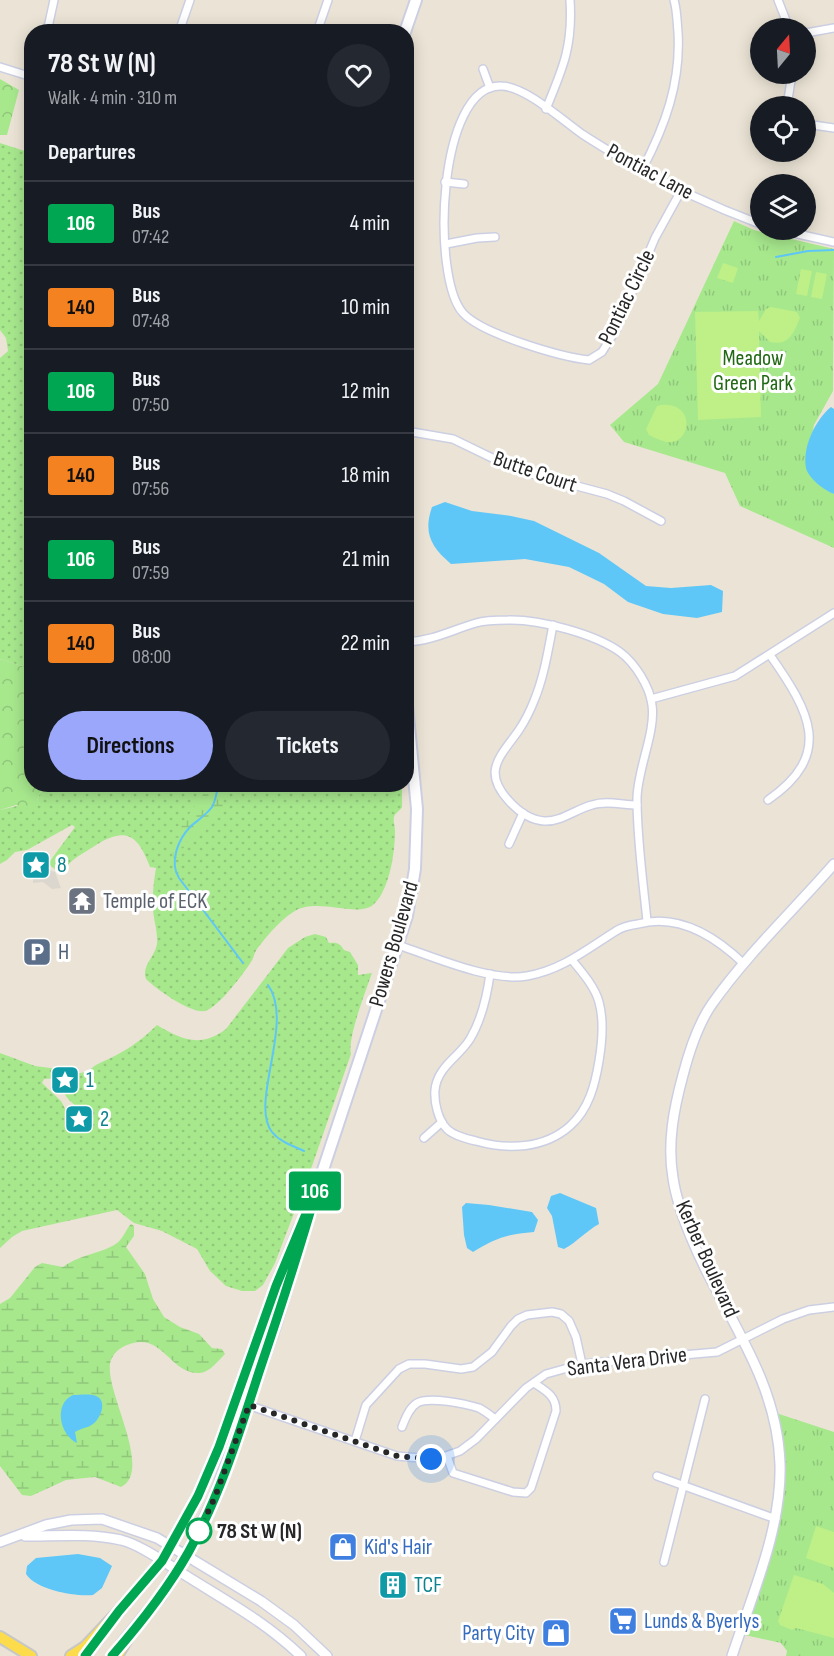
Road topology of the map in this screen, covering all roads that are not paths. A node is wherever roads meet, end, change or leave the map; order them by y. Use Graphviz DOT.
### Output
graph roads {
  1 [pos="54,0"];
  2 [pos="190,0"];
  3 [pos="328,0"];
  4 [pos="416,0"];
  5 [pos="570,0"];
  6 [pos="674,0"];
  7 [pos="778,0"];
  8 [pos="785,18"];
  9 [pos="49,24"];
  10 [pos="182,24"];
  11 [pos="320,24"];
  12 [pos="408,24"];
  13 [pos="834,28"];
  14 [pos="816,31"];
  15 [pos="0,67"];
  16 [pos="483,69"];
  17 [pos="24,74"];
  18 [pos="490,88"];
  19 [pos="546,109"];
  20 [pos="816,125"];
  21 [pos="834,128"];
  22 [pos="642,170"];
  23 [pos="445,182"];
  24 [pos="464,184"];
  25 [pos="682,189"];
  26 [pos="750,220"];
  27 [pos="495,237"];
  28 [pos="816,238"];
  29 [pos="834,242"];
  30 [pos="446,244"];
  31 [pos="414,432"];
  32 [pos="661,521"];
  33 [pos="834,613"];
  34 [pos="553,625"];
  35 [pos="414,641"];
  36 [pos="770,655"];
  37 [pos="651,699"];
  38 [pos="414,778"];
  39 [pos="768,800"];
  40 [pos="638,805"];
  41 [pos="523,813"];
  42 [pos="509,844"];
  43 [pos="834,864"];
  44 [pos="647,921"];
  45 [pos="398,945"];
  46 [pos="572,960"];
  47 [pos="744,964"];
  48 [pos="490,974"];
  49 [pos="442,1122"];
  50 [pos="424,1138"];
  51 [pos="318,1185"];
  52 [pos="834,1307"];
  53 [pos="744,1339"];
  54 [pos="582,1364"];
  55 [pos="534,1383"];
  56 [pos="705,1399"];
  57 [pos="236,1401"];
  58 [pos="249,1405"];
  59 [pos="495,1419"];
  60 [pos="402,1427"];
  61 [pos="355,1441"];
  62 [pos="447,1456"];
  63 [pos="657,1476"];
  64 [pos="683,1485"];
  65 [pos="776,1519"];
  66 [pos="17,1536"];
  67 [pos="0,1542"];
  68 [pos="171,1545"];
  69 [pos="186,1556"];
  70 [pos="162,1561"];
  71 [pos="664,1562"];
  72 [pos="177,1570"];
  73 [pos="119,1611"];
  74 [pos="0,1636"];
  75 [pos="0,1644"];
  76 [pos="17,1656"];
  77 [pos="31,1656"];
  78 [pos="71,1656"];
  79 [pos="85,1656"];
  80 [pos="115,1656"];
  81 [pos="301,1656"];
  82 [pos="327,1656"];
  83 [pos="732,1656"];
  1 -- 9 [label="street"];
  2 -- 10 [label="street"];
  3 -- 11 [label="street"];
  4 -- 12 [label="main road"];
  5 -- 19 [label="street"];
  6 -- 22 [label="street"];
  7 -- 8 [label="street"];
  13 -- 14 [label="street"];
  15 -- 17 [label="street"];
  16 -- 18 [label="street"];
  18 -- 19 [label="street"];
  18 -- 23 [label="street, Pontiac Circle"];
  19 -- 22 [label="street, Pontiac Lane"];
  20 -- 21 [label="street"];
  22 -- 25 [label="street, Pontiac Lane"];
  23 -- 24 [label="street"];
  23 -- 30 [label="street, Pontiac Circle"];
  25 -- 26 [label="street, Pontiac Lane"];
  25 -- 30 [label="street, Pontiac Circle"];
  27 -- 30 [label="street"];
  28 -- 29 [label="street"];
  31 -- 32 [label="street, Butte Court"];
  33 -- 36 [label="street"];
  34 -- 35 [label="street"];
  34 -- 37 [label="street"];
  34 -- 41 [label="street"];
  36 -- 37 [label="street"];
  36 -- 39 [label="street"];
  37 -- 40 [label="street"];
  38 -- 45 [label="main road, Powers Boulevard"];
  40 -- 41 [label="street"];
  40 -- 44 [label="street"];
  41 -- 42 [label="street"];
  43 -- 47 [label="street, Kerber Boulevard"];
  44 -- 46 [label="street"];
  44 -- 47 [label="street"];
  45 -- 48 [label="street"];
  45 -- 51 [label="main road, Powers Boulevard"];
  46 -- 48 [label="street"];
  46 -- 49 [label="street"];
  47 -- 53 [label="street, Kerber Boulevard"];
  48 -- 49 [label="street"];
  49 -- 50 [label="street"];
  51 -- 57 [label="main road, Powers Boulevard"];
  51 -- 58 [label="main road, Powers Boulevard"];
  52 -- 53 [label="street, Santa Vera Drive"];
  53 -- 54 [label="street, Santa Vera Drive"];
  53 -- 65 [label="street, Kerber Boulevard"];
  54 -- 55 [label="street, Santa Vera Drive"];
  54 -- 61 [label="street"];
  55 -- 59 [label="street, Santa Vera Drive"];
  55 -- 62 [label="street"];
  56 -- 64 [label="street"];
  57 -- 58 [label="street, Santa Vera Drive"];
  57 -- 68 [label="main road, Powers Boulevard"];
  58 -- 61 [label="street, Santa Vera Drive"];
  58 -- 69 [label="main road, Powers Boulevard"];
  59 -- 60 [label="street"];
  59 -- 62 [label="street, Santa Vera Drive"];
  61 -- 62 [label="street, Santa Vera Drive"];
  63 -- 64 [label="street"];
  64 -- 65 [label="street"];
  64 -- 71 [label="street"];
  65 -- 83 [label="street, Kerber Boulevard"];
  66 -- 67 [label="street"];
  66 -- 68 [label="street"];
  66 -- 70 [label="street"];
  68 -- 69 [label="street"];
  68 -- 70 [label="main road, Powers Boulevard"];
  69 -- 72 [label="main road, Powers Boulevard"];
  69 -- 82 [label="street"];
  70 -- 72 [label="street"];
  70 -- 73 [label="main road, Powers Boulevard"];
  72 -- 80 [label="main road, Powers Boulevard"];
  72 -- 81 [label="street"];
  73 -- 78 [label="main road"];
  73 -- 79 [label="main road, Powers Boulevard"];
  74 -- 77 [label="main road"];
  75 -- 76 [label="main road"];
}
